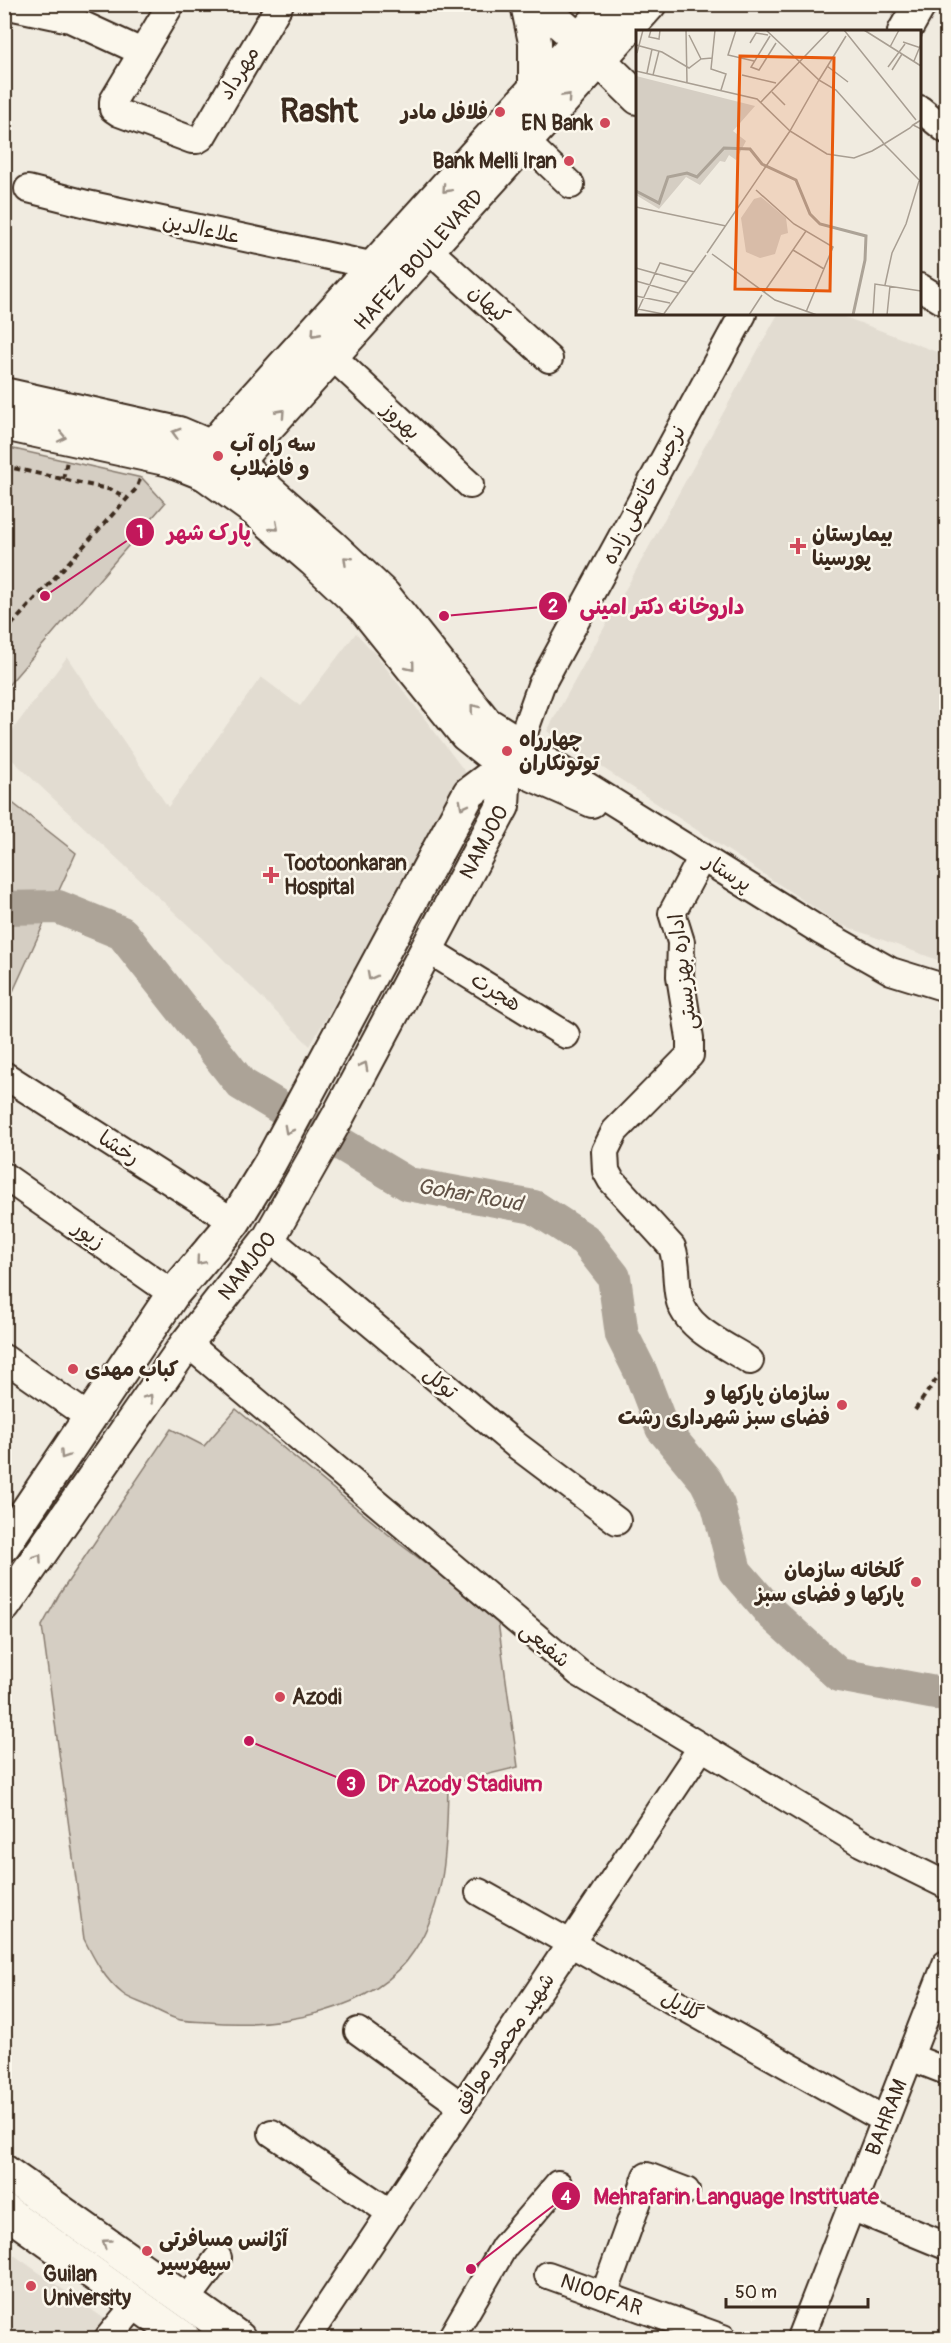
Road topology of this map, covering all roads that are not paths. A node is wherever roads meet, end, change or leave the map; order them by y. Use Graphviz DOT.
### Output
graph roads {
  1 [pos="171,4"];
  2 [pos="280,4"];
  3 [pos="527,4"];
  4 [pos="538,4"];
  5 [pos="611,4"];
  6 [pos="650,4"];
  7 [pos="920,4"];
  8 [pos="4,5"];
  9 [pos="905,30"];
  10 [pos="142,51"];
  11 [pos="589,51"];
  12 [pos="535,90"];
  13 [pos="636,96"];
  14 [pos="921,111"];
  15 [pos="946,130"];
  16 [pos="526,142"];
  17 [pos="571,185"];
  18 [pos="28,189"];
  19 [pos="429,250"];
  20 [pos="375,266"];
  21 [pos="921,288"];
  22 [pos="946,303"];
  23 [pos="742,315"];
  24 [pos="333,357"];
  25 [pos="549,359"];
  26 [pos="4,394"];
  27 [pos="4,424"];
  28 [pos="217,461"];
  29 [pos="470,485"];
  30 [pos="512,755"];
  31 [pos="702,857"];
  32 [pos="427,949"];
  33 [pos="946,988"];
  34 [pos="566,1035"];
  35 [pos="4,1075"];
  36 [pos="306,1097"];
  37 [pos="337,1118"];
  38 [pos="4,1176"];
  39 [pos="234,1222"];
  40 [pos="269,1238"];
  41 [pos="173,1294"];
  42 [pos="187,1343"];
  43 [pos="4,1358"];
  44 [pos="750,1360"];
  45 [pos="90,1418"];
  46 [pos="617,1521"];
  47 [pos="4,1545"];
  48 [pos="4,1606"];
  49 [pos="700,1748"];
  50 [pos="946,1885"];
  51 [pos="479,1892"];
  52 [pos="570,1943"];
  53 [pos="946,1964"];
  54 [pos="358,2031"];
  55 [pos="910,2057"];
  56 [pos="946,2071"];
  57 [pos="462,2106"];
  58 [pos="885,2120"];
  59 [pos="272,2133"];
  60 [pos="4,2171"];
  61 [pos="558,2184"];
  62 [pos="686,2191"];
  63 [pos="851,2207"];
  64 [pos="4,2210"];
  65 [pos="391,2213"];
  66 [pos="946,2246"];
  67 [pos="218,2258"];
  68 [pos="548,2275"];
  69 [pos="604,2295"];
  70 [pos="186,2301"];
  71 [pos="136,2304"];
  72 [pos="108,2338"];
  73 [pos="184,2338"];
  74 [pos="238,2338"];
  75 [pos="307,2338"];
  76 [pos="451,2338"];
  77 [pos="723,2338"];
  78 [pos="800,2338"];
  1 -- 10 [label="street"];
  2 -- 10 [label="street, مهرداد"];
  3 -- 12 [label="main road"];
  4 -- 11 [label="main road"];
  5 -- 11 [label="main road, HAFEZ BOULEVARD"];
  6 -- 11 [label="main road, HAFEZ BOULEVARD"];
  7 -- 9 [label="main road"];
  8 -- 10 [label="street"];
  11 -- 12 [label="main road, HAFEZ BOULEVARD"];
  11 -- 13 [label="main road"];
  16 -- 11 [label="main road, HAFEZ BOULEVARD, one-way"];
  12 -- 20 [label="main road, HAFEZ BOULEVARD, one-way"];
  14 -- 15 [label="street"];
  16 -- 17 [label="street"];
  16 -- 19 [label="main road, HAFEZ BOULEVARD"];
  18 -- 20 [label="street, علاءالدین"];
  19 -- 24 [label="main road, HAFEZ BOULEVARD"];
  19 -- 25 [label="street, کیهان"];
  20 -- 28 [label="main road, HAFEZ BOULEVARD, one-way"];
  21 -- 22 [label="street"];
  23 -- 30 [label="street, نرجس خانعلی زاده"];
  28 -- 24 [label="main road, HAFEZ BOULEVARD, one-way"];
  24 -- 29 [label="street, بهروز"];
  28 -- 26 [label="main road, one-way"];
  27 -- 28 [label="main road, one-way"];
  28 -- 30 [label="main road"];
  30 -- 31 [label="street, پرستار"];
  30 -- 32 [label="main road, NAMJOO"];
  30 -- 36 [label="main road, NAMJOO, one-way"];
  31 -- 33 [label="street, پرستار"];
  31 -- 44 [label="street, اداره بهزیستی"];
  32 -- 34 [label="street, هجرت"];
  37 -- 32 [label="main road, NAMJOO, one-way"];
  35 -- 39 [label="street, رخشا"];
  36 -- 37 [label="main road"];
  36 -- 39 [label="main road, NAMJOO, one-way"];
  37 -- 40 [label="main road, NAMJOO"];
  38 -- 41 [label="street, زیور"];
  39 -- 41 [label="main road, NAMJOO, one-way"];
  40 -- 42 [label="main road, NAMJOO"];
  40 -- 46 [label="street, توکل"];
  41 -- 45 [label="main road, NAMJOO"];
  48 -- 42 [label="main road, NAMJOO, one-way"];
  42 -- 49 [label="street, شفیعی"];
  43 -- 45 [label="street"];
  45 -- 47 [label="main road, NAMJOO, one-way"];
  49 -- 50 [label="street, شفیعی"];
  49 -- 52 [label="street, شهید محمود موافق"];
  51 -- 52 [label="street, گلایل"];
  52 -- 57 [label="street, شهید محمود موافق"];
  52 -- 58 [label="street, گلایل"];
  53 -- 55 [label="street, BAHRAM"];
  54 -- 57 [label="street"];
  55 -- 56 [label="street"];
  55 -- 58 [label="street, BAHRAM"];
  57 -- 65 [label="street, شهید محمود موافق"];
  58 -- 63 [label="street, BAHRAM"];
  59 -- 65 [label="street"];
  70 -- 60 [label="main road, one-way"];
  61 -- 76 [label="street"];
  62 -- 69 [label="street"];
  63 -- 66 [label="street"];
  63 -- 78 [label="street, BAHRAM"];
  64 -- 71 [label="main road"];
  65 -- 75 [label="street, شهید محمود موافق"];
  67 -- 70 [label="street"];
  68 -- 69 [label="street, NIOOFAR"];
  69 -- 77 [label="street, NIOOFAR"];
  70 -- 74 [label="main road"];
  71 -- 72 [label="street"];
  71 -- 73 [label="main road"];
}
